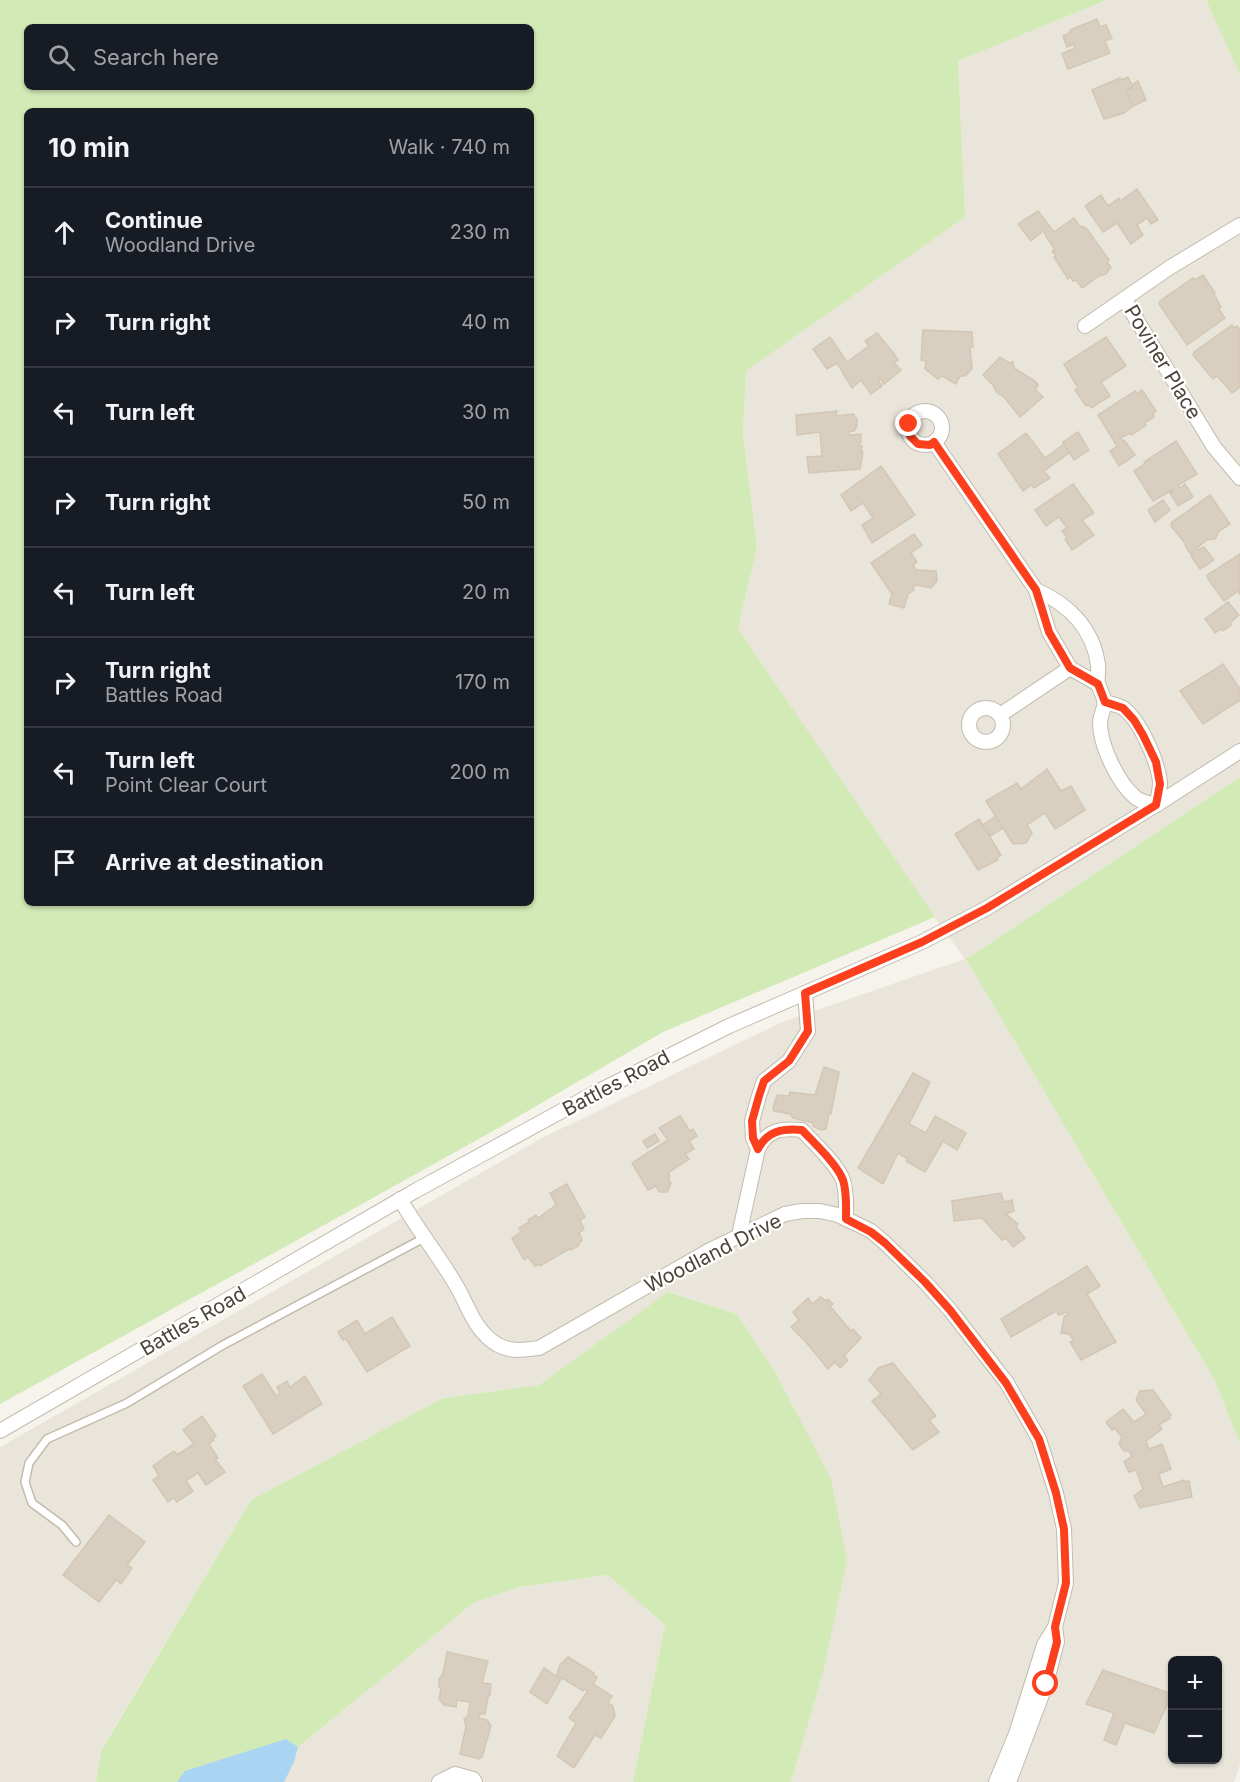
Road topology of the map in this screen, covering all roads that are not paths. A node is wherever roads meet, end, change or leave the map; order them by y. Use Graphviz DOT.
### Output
graph roads {
  1 [pos="1240,225"];
  2 [pos="1124,299"];
  3 [pos="1084,326"];
  4 [pos="934,442"];
  5 [pos="1240,478"];
  6 [pos="1036,590"];
  7 [pos="1070,668"];
  8 [pos="1098,684"];
  9 [pos="1105,702"];
  10 [pos="1000,715"];
  11 [pos="1240,751"];
  12 [pos="1156,805"];
  13 [pos="805,993"];
  14 [pos="758,1149"];
  15 [pos="400,1199"];
  16 [pos="846,1219"];
  17 [pos="739,1235"];
  18 [pos="424,1238"];
  19 [pos="0,1431"];
  20 [pos="76,1542"];
  21 [pos="1055,1627"];
  22 [pos="439,1782"];
  23 [pos="475,1782"];
  24 [pos="996,1782"];
  25 [pos="1009,1782"];
  1 -- 2 [label="street, Poviner Place"];
  2 -- 3 [label="street"];
  2 -- 5 [label="street, Poviner Place"];
  4 -- 6 [label="street"];
  6 -- 7 [label="street"];
  6 -- 8 [label="street"];
  7 -- 8 [label="street"];
  7 -- 10 [label="street"];
  8 -- 9 [label="street"];
  9 -- 12 [label="street"];
  9 -- 12 [label="street"];
  11 -- 12 [label="street, Battles Road"];
  12 -- 13 [label="street, Battles Road"];
  13 -- 14 [label="street"];
  13 -- 15 [label="street, Battles Road"];
  14 -- 16 [label="street"];
  14 -- 17 [label="street"];
  15 -- 18 [label="street, Woodland Drive"];
  15 -- 19 [label="street, Battles Road"];
  16 -- 17 [label="street, Woodland Drive"];
  16 -- 21 [label="street, Woodland Drive"];
  17 -- 18 [label="street, Woodland Drive"];
  18 -- 20 [label="lane"];
  21 -- 24 [label="street, Woodland Drive"];
  21 -- 25 [label="street, Woodland Drive"];
  22 -- 23 [label="street"];
}
